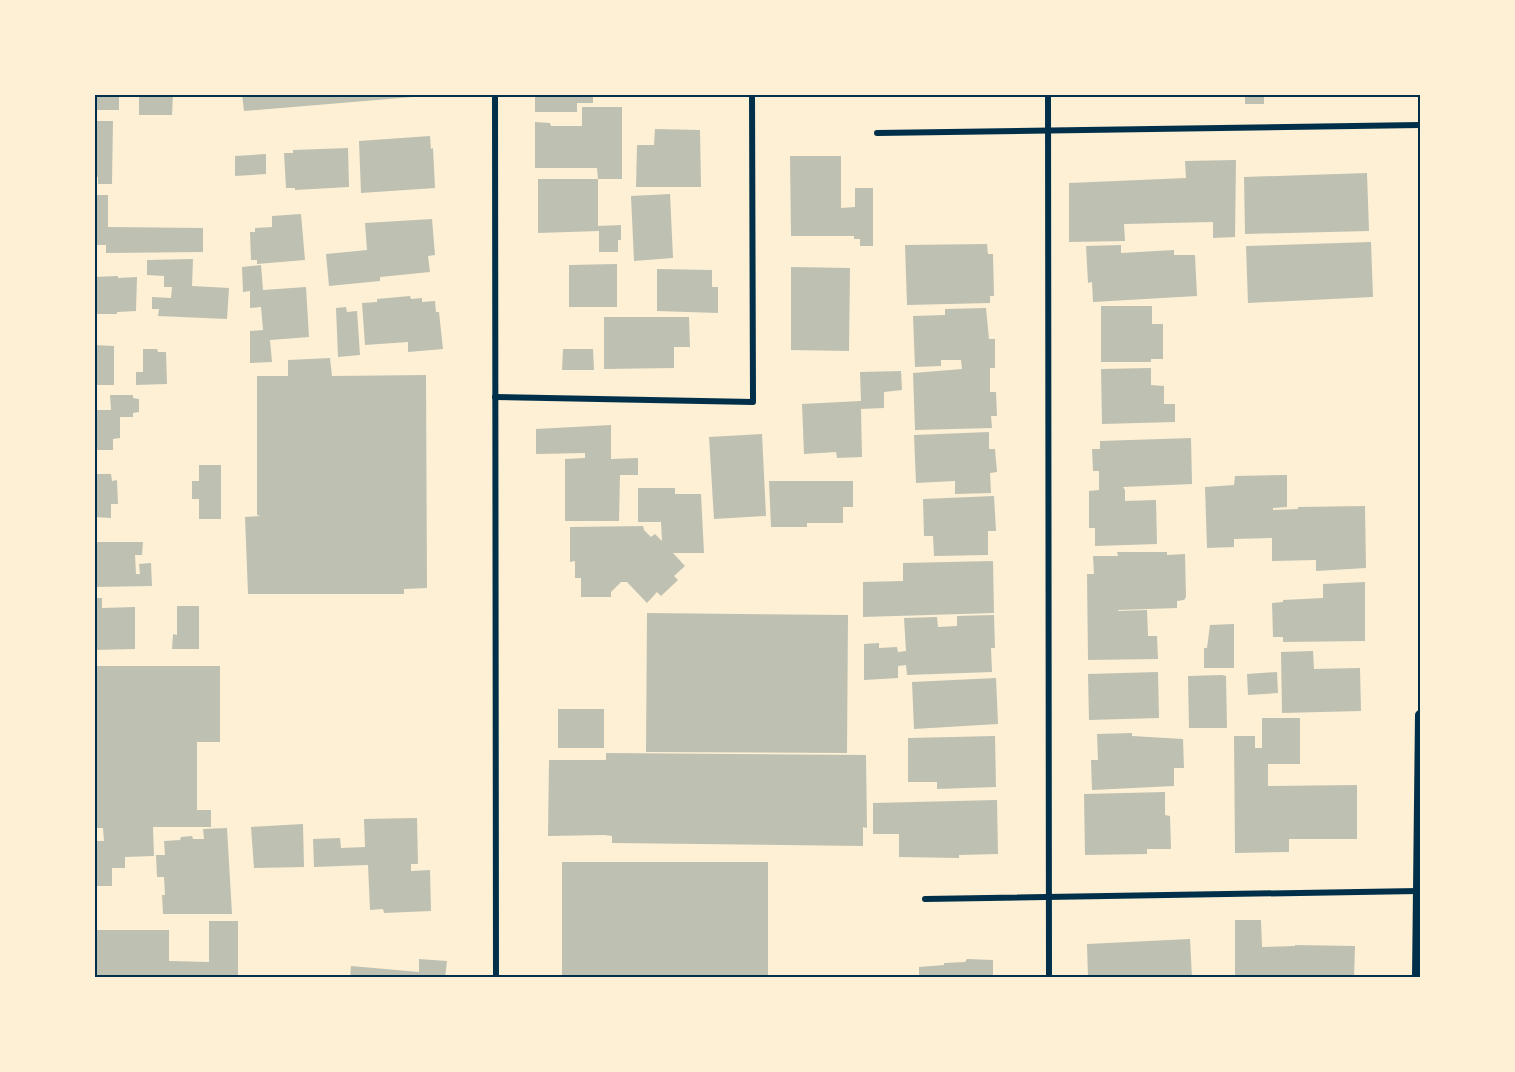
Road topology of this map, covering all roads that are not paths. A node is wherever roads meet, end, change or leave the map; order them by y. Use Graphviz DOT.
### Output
graph roads {
  1 [pos="495,94"];
  2 [pos="752,94"];
  3 [pos="1048,94"];
  4 [pos="1420,125"];
  5 [pos="1048,130"];
  6 [pos="877,133"];
  7 [pos="495,397"];
  8 [pos="1420,715"];
  9 [pos="1418,891"];
  10 [pos="1049,897"];
  11 [pos="924,899"];
  12 [pos="496,978"];
  13 [pos="1049,978"];
  14 [pos="1417,978"];
  1 -- 7 [label="street"];
  2 -- 7 [label="street"];
  3 -- 5 [label="street"];
  4 -- 5 [label="street"];
  5 -- 6 [label="street"];
  5 -- 10 [label="street"];
  7 -- 12 [label="street"];
  8 -- 9 [label="street"];
  9 -- 10 [label="street"];
  9 -- 14 [label="street"];
  10 -- 11 [label="street"];
  10 -- 13 [label="street"];
}
